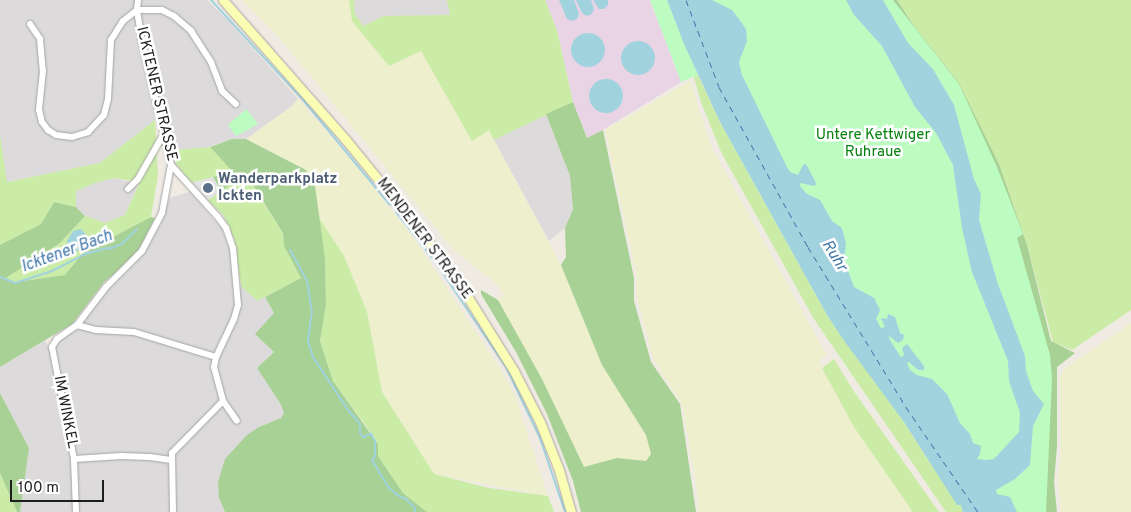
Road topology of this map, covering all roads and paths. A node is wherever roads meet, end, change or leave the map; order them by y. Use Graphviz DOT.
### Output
graph roads {
  1 [pos="138,0"];
  2 [pos="223,0"];
  3 [pos="137,10"];
  4 [pos="30,24"];
  5 [pos="236,104"];
  6 [pos="163,135"];
  7 [pos="171,165"];
  8 [pos="128,189"];
  9 [pos="77,325"];
  10 [pos="216,357"];
  11 [pos="222,401"];
  12 [pos="237,421"];
  13 [pos="74,459"];
  14 [pos="171,460"];
  15 [pos="76,512"];
  16 [pos="173,512"];
  17 [pos="571,512"];
  1 -- 3 [label="street, ICKTENER STRASSE"];
  2 -- 17 [label="main road, MENDENER STRASSE"];
  3 -- 4 [label="street"];
  3 -- 5 [label="street"];
  3 -- 6 [label="street, ICKTENER STRASSE"];
  6 -- 7 [label="street, ICKTENER STRASSE"];
  6 -- 8 [label="street"];
  7 -- 9 [label="street"];
  7 -- 10 [label="street, ICKTENER STRASSE"];
  9 -- 10 [label="street"];
  9 -- 13 [label="street, IM WINKEL"];
  10 -- 11 [label="street, ICKTENER STRASSE"];
  11 -- 12 [label="street, ICKTENER STRASSE"];
  11 -- 14 [label="street"];
  13 -- 14 [label="street"];
  13 -- 15 [label="street, IM WINKEL"];
  14 -- 16 [label="street"];
}
